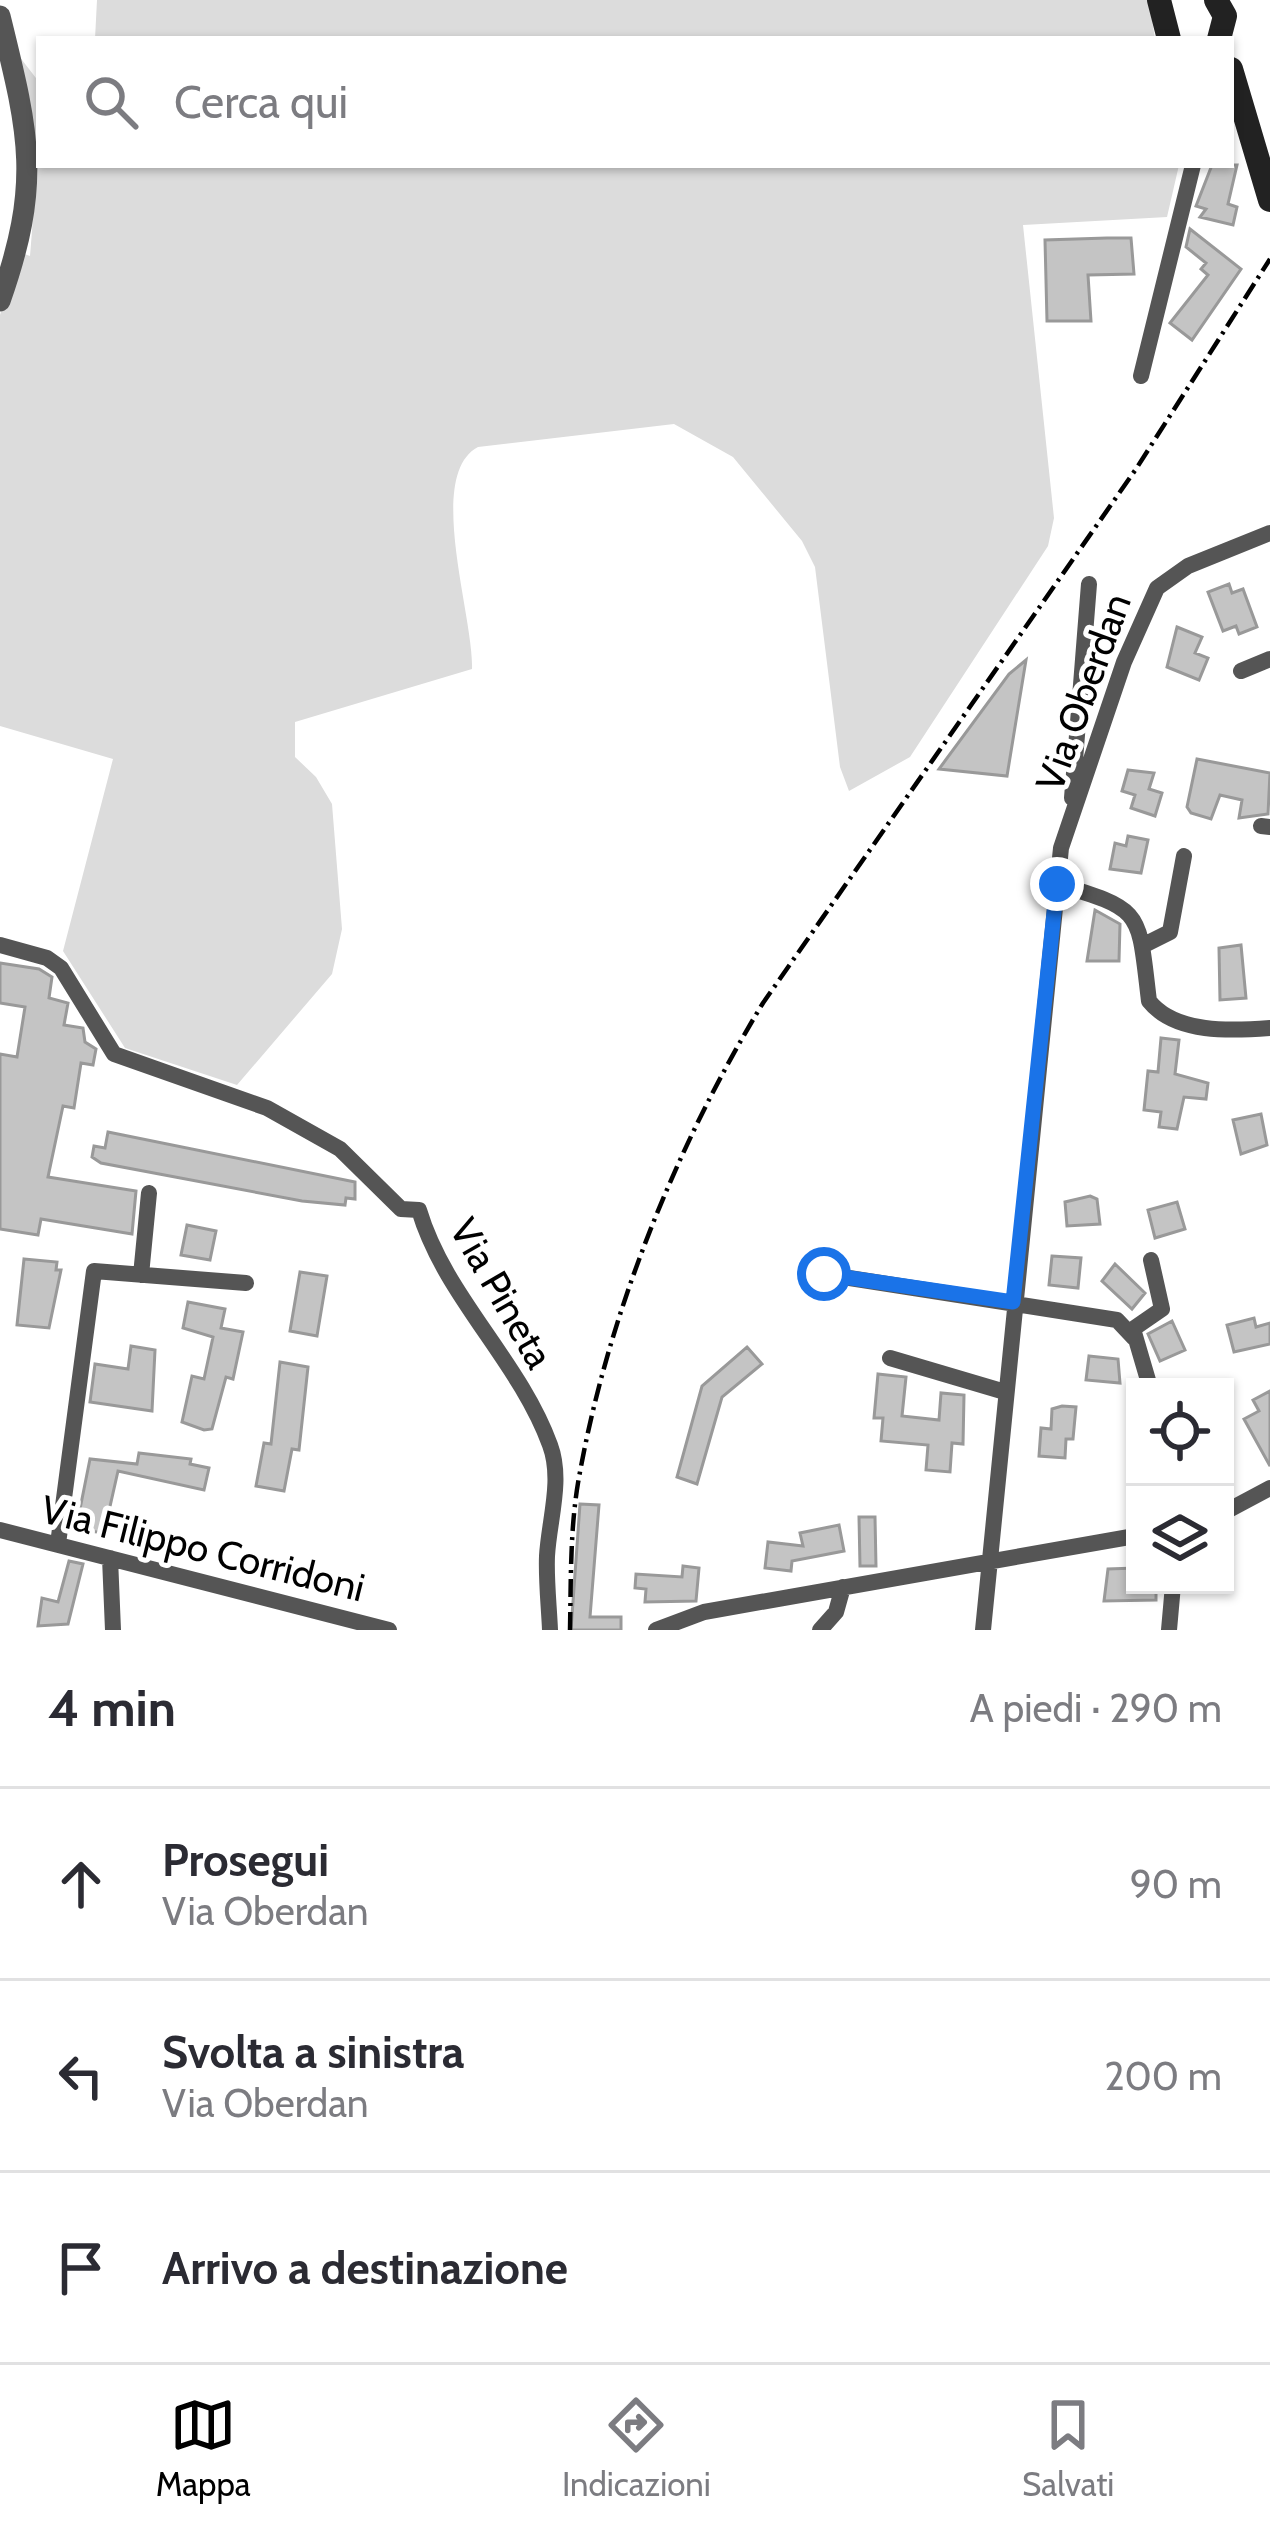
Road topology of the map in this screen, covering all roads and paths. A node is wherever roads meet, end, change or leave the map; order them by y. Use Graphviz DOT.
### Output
graph roads {
  1 [pos="0,16"];
  2 [pos="6,52"];
  3 [pos="0,79"];
  4 [pos="1234,80"];
  5 [pos="1234,128"];
  6 [pos="1256,160"];
  7 [pos="1192,168"];
  8 [pos="1270,200"];
  9 [pos="0,301"];
  10 [pos="1141,376"];
  11 [pos="1270,533"];
  12 [pos="1089,584"];
  13 [pos="1270,659"];
  14 [pos="1241,670"];
  15 [pos="1070,823"];
  16 [pos="1184,856"];
  17 [pos="1057,884"];
  18 [pos="0,945"];
  19 [pos="1142,946"];
  20 [pos="1270,1028"];
  21 [pos="149,1193"];
  22 [pos="1151,1260"];
  23 [pos="824,1274"];
  24 [pos="141,1275"];
  25 [pos="246,1283"];
  26 [pos="1013,1302"];
  27 [pos="1135,1338"];
  28 [pos="890,1358"];
  29 [pos="1147,1378"];
  30 [pos="1005,1392"];
  31 [pos="1270,1488"];
  32 [pos="1234,1507"];
  33 [pos="0,1530"];
  34 [pos="1126,1538"];
  35 [pos="58,1544"];
  36 [pos="110,1558"];
  37 [pos="988,1562"];
  38 [pos="844,1587"];
  39 [pos="1172,1594"];
  40 [pos="113,1630"];
  41 [pos="389,1630"];
  42 [pos="550,1630"];
  43 [pos="656,1630"];
  44 [pos="820,1630"];
  45 [pos="982,1630"];
  46 [pos="1169,1630"];
  1 -- 2 [label="street"];
  2 -- 3 [label="street"];
  2 -- 9 [label="street"];
  4 -- 6 [label="main road"];
  5 -- 6 [label="main road"];
  6 -- 8 [label="main road"];
  7 -- 10 [label="street"];
  11 -- 15 [label="street, Via Oberdan"];
  12 -- 15 [label="street"];
  13 -- 14 [label="street"];
  15 -- 17 [label="street, Via Oberdan"];
  16 -- 19 [label="street"];
  17 -- 19 [label="street"];
  17 -- 26 [label="street, Via Oberdan"];
  18 -- 42 [label="street, Via Pineta"];
  19 -- 20 [label="street"];
  21 -- 24 [label="street"];
  22 -- 27 [label="street"];
  23 -- 26 [label="street"];
  24 -- 25 [label="street"];
  24 -- 35 [label="street"];
  26 -- 27 [label="street"];
  26 -- 30 [label="street, Via Oberdan"];
  27 -- 29 [label="street"];
  28 -- 30 [label="street"];
  30 -- 37 [label="street, Via Oberdan"];
  31 -- 32 [label="street"];
  33 -- 35 [label="street, Via Filippo Corridoni"];
  34 -- 37 [label="street"];
  35 -- 36 [label="street, Via Filippo Corridoni"];
  36 -- 40 [label="street"];
  36 -- 41 [label="street, Via Filippo Corridoni"];
  37 -- 38 [label="street"];
  37 -- 45 [label="street, Via Oberdan"];
  38 -- 43 [label="street"];
  38 -- 44 [label="street"];
  39 -- 46 [label="street"];
}
